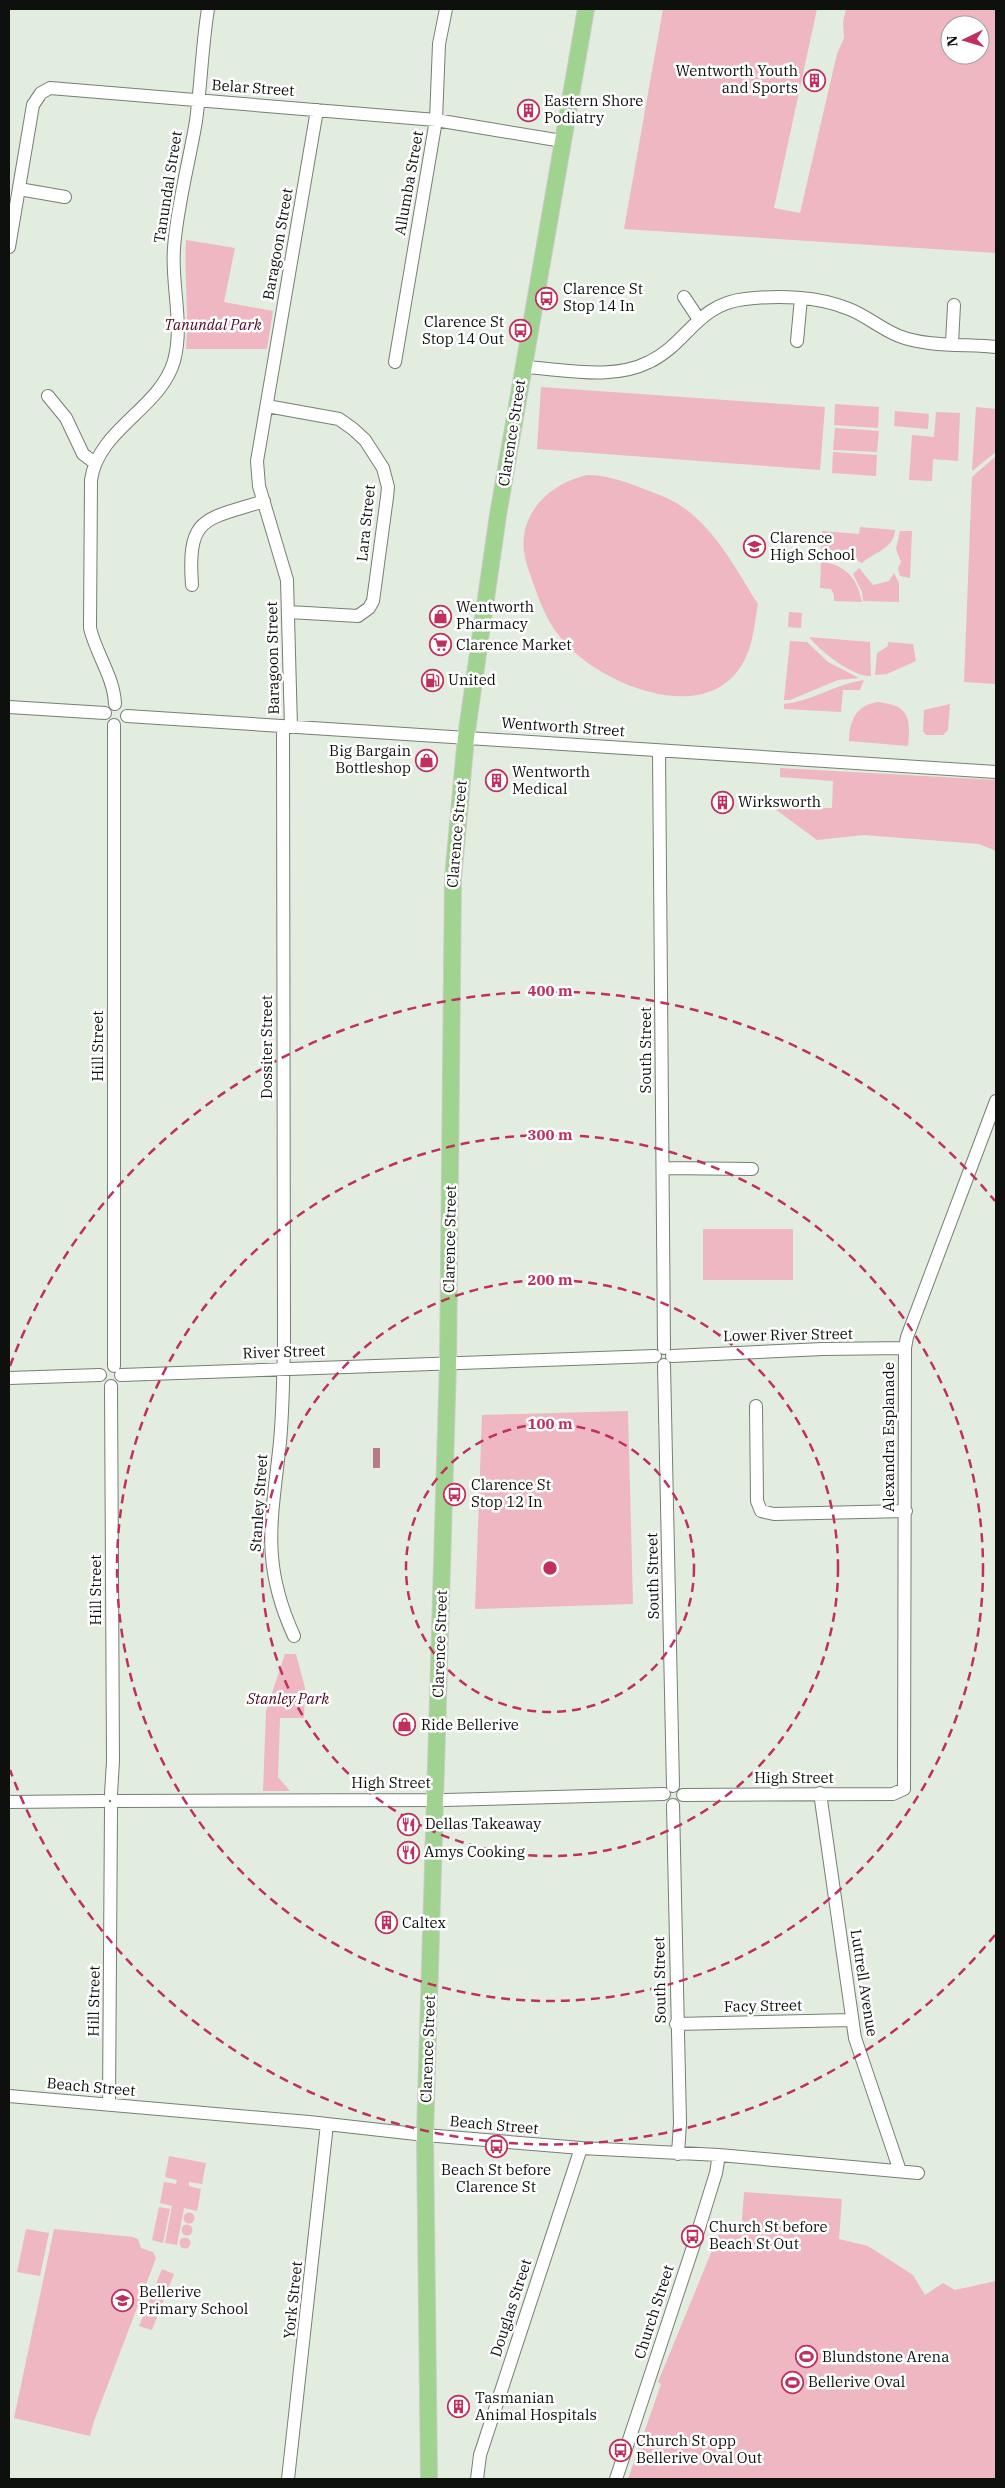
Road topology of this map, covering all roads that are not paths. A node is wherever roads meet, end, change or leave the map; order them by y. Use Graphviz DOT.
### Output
graph roads {
  1 [pos="208,9"];
  2 [pos="446,9"];
  3 [pos="586,9"];
  4 [pos="198,100"];
  5 [pos="317,110"];
  6 [pos="436,120"];
  7 [pos="562,141"];
  8 [pos="19,189"];
  9 [pos="65,197"];
  10 [pos="9,247"];
  11 [pos="684,297"];
  12 [pos="801,298"];
  13 [pos="954,305"];
  14 [pos="698,318"];
  15 [pos="797,341"];
  16 [pos="952,343"];
  17 [pos="996,346"];
  18 [pos="394,362"];
  19 [pos="523,367"];
  20 [pos="48,396"];
  21 [pos="267,406"];
  22 [pos="95,463"];
  23 [pos="264,501"];
  24 [pos="192,585"];
  25 [pos="289,612"];
  26 [pos="116,704"];
  27 [pos="9,707"];
  28 [pos="105,713"];
  29 [pos="127,716"];
  30 [pos="114,725"];
  31 [pos="287,727"];
  32 [pos="466,737"];
  33 [pos="659,751"];
  34 [pos="996,772"];
  35 [pos="996,1101"];
  36 [pos="664,1168"];
  37 [pos="752,1169"];
  38 [pos="905,1348"];
  39 [pos="664,1356"];
  40 [pos="448,1363"];
  41 [pos="283,1368"];
  42 [pos="117,1370"];
  43 [pos="100,1375"];
  44 [pos="9,1378"];
  45 [pos="111,1386"];
  46 [pos="756,1406"];
  47 [pos="906,1511"];
  48 [pos="294,1636"];
  49 [pos="904,1789"];
  50 [pos="669,1790"];
  51 [pos="820,1793"];
  52 [pos="683,1795"];
  53 [pos="435,1800"];
  54 [pos="111,1801"];
  55 [pos="9,1802"];
  56 [pos="673,1804"];
  57 [pos="851,2020"];
  58 [pos="676,2024"];
  59 [pos="9,2096"];
  60 [pos="109,2104"];
  61 [pos="327,2124"];
  62 [pos="425,2135"];
  63 [pos="581,2148"];
  64 [pos="678,2154"];
  65 [pos="719,2155"];
  66 [pos="900,2171"];
  67 [pos="918,2173"];
  68 [pos="288,2479"];
  69 [pos="429,2479"];
  70 [pos="476,2479"];
  71 [pos="616,2479"];
  1 -- 4 [label="street, Tanundal Street"];
  2 -- 6 [label="street, Allumba Street"];
  3 -- 7 [label="main road, Clarence Street"];
  4 -- 5 [label="street, Belar Street"];
  4 -- 8 [label="street, Belar Street"];
  4 -- 22 [label="street, Tanundal Street"];
  5 -- 6 [label="street, Belar Street"];
  5 -- 21 [label="street, Baragoon Street"];
  6 -- 7 [label="street, Belar Street"];
  6 -- 18 [label="street, Allumba Street"];
  7 -- 19 [label="main road, Clarence Street"];
  8 -- 9 [label="street"];
  8 -- 10 [label="street, Belar Street"];
  11 -- 14 [label="street"];
  12 -- 14 [label="street"];
  12 -- 15 [label="street"];
  12 -- 16 [label="street"];
  13 -- 16 [label="street"];
  14 -- 19 [label="street"];
  16 -- 17 [label="street"];
  19 -- 32 [label="main road, Clarence Street"];
  20 -- 22 [label="street"];
  21 -- 23 [label="street, Baragoon Street"];
  21 -- 25 [label="street, Lara Street"];
  22 -- 26 [label="street, Tanundal Street"];
  23 -- 24 [label="street"];
  23 -- 25 [label="street, Baragoon Street"];
  25 -- 31 [label="street, Baragoon Street"];
  26 -- 28 [label="street"];
  26 -- 29 [label="street"];
  27 -- 28 [label="street"];
  28 -- 30 [label="street"];
  29 -- 30 [label="street"];
  29 -- 31 [label="street, Wentworth Street"];
  30 -- 42 [label="street, Hill Street"];
  31 -- 32 [label="street, Wentworth Street"];
  31 -- 41 [label="street, Dossiter Street"];
  32 -- 33 [label="street, Wentworth Street"];
  32 -- 40 [label="main road, Clarence Street"];
  33 -- 34 [label="street, Wentworth Street"];
  33 -- 36 [label="street, South Street"];
  35 -- 38 [label="street, Alexandra Esplanade"];
  36 -- 37 [label="street"];
  36 -- 39 [label="street, South Street"];
  38 -- 39 [label="street, Lower River Street"];
  38 -- 47 [label="street, Alexandra Esplanade"];
  39 -- 40 [label="street, Lower River Street"];
  39 -- 50 [label="street, South Street"];
  40 -- 41 [label="street, River Street"];
  40 -- 53 [label="main road, Clarence Street"];
  41 -- 42 [label="street, River Street"];
  41 -- 48 [label="street, Stanley Street"];
  42 -- 43 [label="street"];
  42 -- 45 [label="street"];
  43 -- 44 [label="street"];
  43 -- 45 [label="street"];
  45 -- 54 [label="street, Hill Street"];
  46 -- 47 [label="street"];
  47 -- 49 [label="street, Alexandra Esplanade"];
  49 -- 51 [label="street, High Street"];
  50 -- 52 [label="street"];
  50 -- 53 [label="street, High Street"];
  50 -- 56 [label="street"];
  51 -- 52 [label="street, High Street"];
  51 -- 57 [label="street, Luttrell Avenue"];
  52 -- 56 [label="street"];
  53 -- 54 [label="street, High Street"];
  53 -- 62 [label="main road, Clarence Street"];
  54 -- 55 [label="street, High Street"];
  54 -- 60 [label="street, Hill Street"];
  56 -- 58 [label="street, South Street"];
  57 -- 58 [label="street, Facy Street"];
  57 -- 66 [label="street, Luttrell Avenue"];
  58 -- 64 [label="street, South Street"];
  59 -- 60 [label="street, Beach Street"];
  60 -- 61 [label="street, Beach Street"];
  61 -- 62 [label="street, Beach Street"];
  61 -- 68 [label="street, York Street"];
  62 -- 63 [label="street, Beach Street"];
  62 -- 69 [label="main road, Clarence Street"];
  63 -- 64 [label="street, Beach Street"];
  63 -- 70 [label="street, Douglas Street"];
  64 -- 65 [label="street, Beach Street"];
  65 -- 66 [label="street, Beach Street"];
  65 -- 71 [label="street, Church Street"];
  66 -- 67 [label="street, Beach Street"];
}
